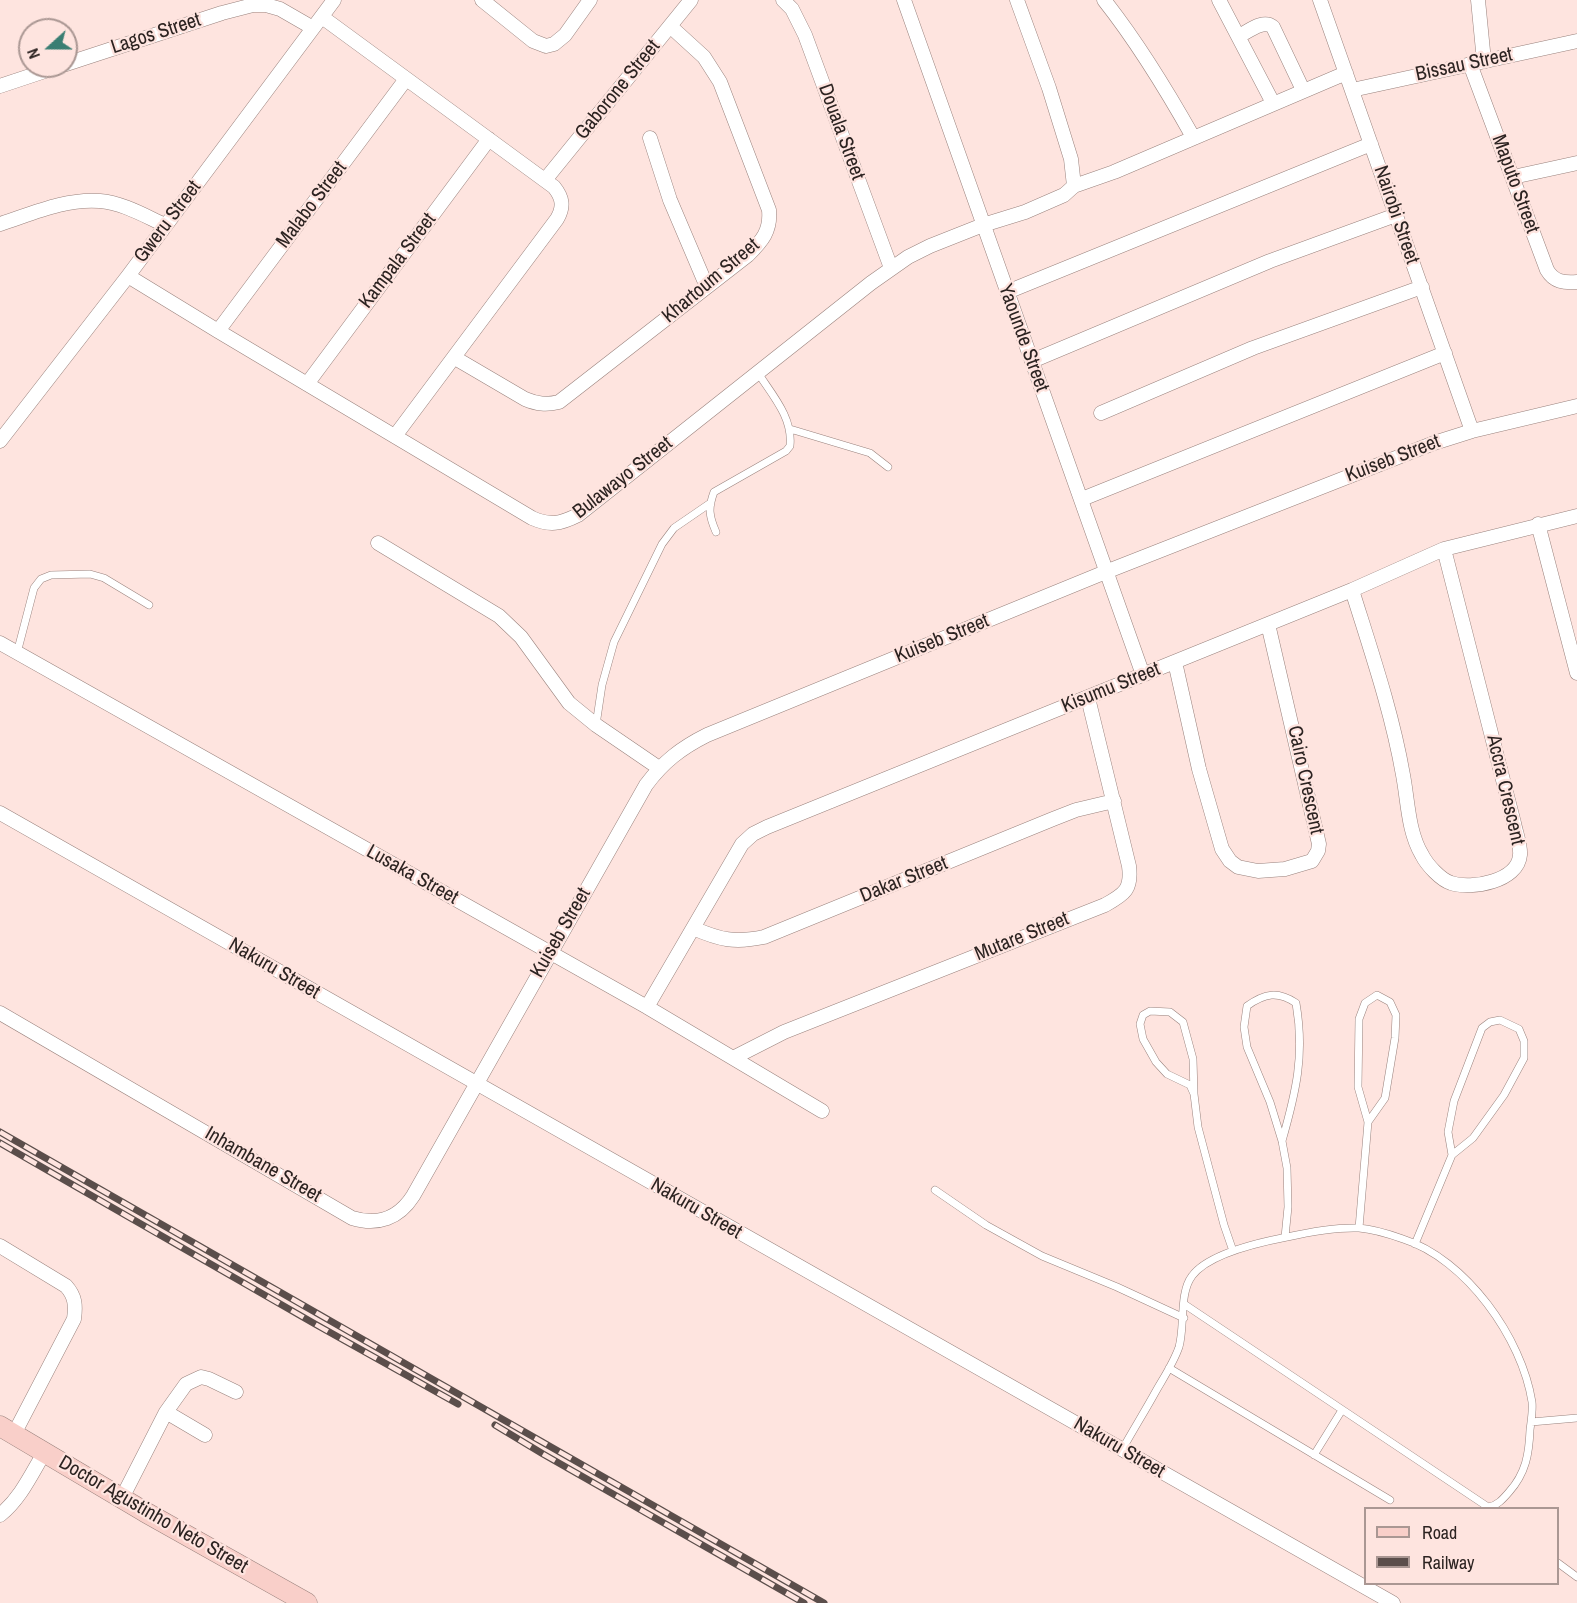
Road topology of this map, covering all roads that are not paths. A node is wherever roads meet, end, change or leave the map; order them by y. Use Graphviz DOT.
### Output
graph roads {
  1 [pos="334,0"];
  2 [pos="482,0"];
  3 [pos="590,0"];
  4 [pos="691,0"];
  5 [pos="783,0"];
  6 [pos="904,0"];
  7 [pos="1017,0"];
  8 [pos="1104,0"];
  9 [pos="1219,0"];
  10 [pos="1320,0"];
  11 [pos="1478,0"];
  12 [pos="322,17"];
  13 [pos="670,26"];
  14 [pos="313,28"];
  15 [pos="1239,36"];
  16 [pos="1577,41"];
  17 [pos="78,60"];
  18 [pos="1477,62"];
  19 [pos="1346,73"];
  20 [pos="24,78"];
  21 [pos="406,79"];
  22 [pos="0,86"];
  23 [pos="1303,90"];
  24 [pos="1352,90"];
  25 [pos="1273,103"];
  26 [pos="1194,137"];
  27 [pos="650,138"];
  28 [pos="489,139"];
  29 [pos="1371,144"];
  30 [pos="1577,163"];
  31 [pos="1513,177"];
  32 [pos="545,180"];
  33 [pos="1074,186"];
  34 [pos="1396,215"];
  35 [pos="0,224"];
  36 [pos="165,225"];
  37 [pos="983,225"];
  38 [pos="891,268"];
  39 [pos="128,276"];
  40 [pos="1577,282"];
  41 [pos="707,287"];
  42 [pos="1422,287"];
  43 [pos="1007,292"];
  44 [pos="218,332"];
  45 [pos="1445,354"];
  46 [pos="454,358"];
  47 [pos="1032,361"];
  48 [pos="758,373"];
  49 [pos="307,384"];
  50 [pos="1577,406"];
  51 [pos="1101,413"];
  52 [pos="790,429"];
  53 [pos="1472,431"];
  54 [pos="395,436"];
  55 [pos="0,440"];
  56 [pos="888,467"];
  57 [pos="1082,499"];
  58 [pos="709,504"];
  59 [pos="1577,516"];
  60 [pos="1538,524"];
  61 [pos="716,532"];
  62 [pos="378,543"];
  63 [pos="1444,549"];
  64 [pos="1108,571"];
  65 [pos="1352,590"];
  66 [pos="149,605"];
  67 [pos="1268,624"];
  68 [pos="0,643"];
  69 [pos="17,653"];
  70 [pos="1175,662"];
  71 [pos="1577,673"];
  72 [pos="1143,675"];
  73 [pos="1088,698"];
  74 [pos="596,725"];
  75 [pos="659,768"];
  76 [pos="1114,801"];
  77 [pos="0,813"];
  78 [pos="693,928"];
  79 [pos="550,953"];
  80 [pos="647,1007"];
  81 [pos="0,1012"];
  82 [pos="733,1058"];
  83 [pos="476,1083"];
  84 [pos="1194,1094"];
  85 [pos="822,1112"];
  86 [pos="1368,1122"];
  87 [pos="1282,1141"];
  88 [pos="1452,1155"];
  89 [pos="935,1190"];
  90 [pos="1359,1228"];
  91 [pos="1285,1237"];
  92 [pos="1415,1244"];
  93 [pos="0,1246"];
  94 [pos="1233,1251"];
  95 [pos="1184,1304"];
  96 [pos="1184,1318"];
  97 [pos="1169,1368"];
  98 [pos="236,1392"];
  99 [pos="1342,1410"];
  100 [pos="166,1412"];
  101 [pos="1577,1418"];
  102 [pos="1531,1422"];
  103 [pos="7,1430"];
  104 [pos="205,1434"];
  105 [pos="1122,1450"];
  106 [pos="44,1453"];
  107 [pos="1314,1455"];
  108 [pos="122,1498"];
  109 [pos="1390,1500"];
  110 [pos="1498,1507"];
  111 [pos="0,1515"];
  112 [pos="1559,1564"];
  113 [pos="1577,1577"];
  114 [pos="307,1603"];
  115 [pos="1393,1603"];
  1 -- 12 [label="street, Gweru Street"];
  2 -- 3 [label="street"];
  4 -- 13 [label="street, Gaborone Street"];
  5 -- 38 [label="street, Douala Street"];
  6 -- 37 [label="street, Yaounde Street"];
  7 -- 33 [label="street"];
  8 -- 26 [label="street"];
  9 -- 15 [label="street"];
  10 -- 19 [label="street, Nairobi Street"];
  11 -- 18 [label="street, Maputo Street"];
  12 -- 14 [label="street, Gweru Street"];
  12 -- 21 [label="street"];
  13 -- 32 [label="street, Gaborone Street"];
  13 -- 41 [label="street, Khartoum Street"];
  14 -- 17 [label="street, Lagos Street"];
  14 -- 36 [label="street, Gweru Street"];
  15 -- 23 [label="street"];
  15 -- 25 [label="street"];
  16 -- 18 [label="street, Bissau Street"];
  18 -- 24 [label="street, Bissau Street"];
  18 -- 31 [label="street, Maputo Street"];
  19 -- 23 [label="street, Bulawayo Street"];
  19 -- 24 [label="street, Nairobi Street"];
  20 -- 22 [label="street"];
  21 -- 28 [label="street"];
  21 -- 44 [label="street, Malabo Street"];
  23 -- 25 [label="street, Bulawayo Street"];
  24 -- 29 [label="street, Nairobi Street"];
  25 -- 26 [label="street, Bulawayo Street"];
  26 -- 33 [label="street, Bulawayo Street"];
  27 -- 41 [label="street"];
  28 -- 32 [label="street"];
  28 -- 49 [label="street, Kampala Street"];
  29 -- 34 [label="street, Nairobi Street"];
  29 -- 43 [label="street"];
  30 -- 31 [label="street"];
  31 -- 40 [label="street, Maputo Street"];
  32 -- 46 [label="street"];
  33 -- 37 [label="street, Bulawayo Street"];
  34 -- 42 [label="street, Nairobi Street"];
  34 -- 47 [label="street"];
  35 -- 36 [label="street"];
  36 -- 39 [label="street, Gweru Street"];
  37 -- 38 [label="street, Bulawayo Street"];
  37 -- 43 [label="street, Yaounde Street"];
  38 -- 48 [label="street, Bulawayo Street"];
  39 -- 44 [label="street, Bulawayo Street"];
  39 -- 55 [label="street, Gweru Street"];
  41 -- 46 [label="street, Khartoum Street"];
  42 -- 45 [label="street, Nairobi Street"];
  42 -- 51 [label="street"];
  43 -- 47 [label="street, Yaounde Street"];
  44 -- 49 [label="street, Bulawayo Street"];
  45 -- 53 [label="street, Nairobi Street"];
  45 -- 57 [label="street"];
  46 -- 54 [label="street"];
  47 -- 57 [label="street, Yaounde Street"];
  48 -- 52 [label="lane"];
  48 -- 54 [label="street, Bulawayo Street"];
  49 -- 54 [label="street, Bulawayo Street"];
  50 -- 53 [label="street, Kuiseb Street"];
  52 -- 56 [label="lane"];
  52 -- 58 [label="lane"];
  53 -- 64 [label="street, Kuiseb Street"];
  57 -- 64 [label="street, Yaounde Street"];
  58 -- 61 [label="lane"];
  58 -- 74 [label="lane"];
  59 -- 60 [label="street, Kisumu Street"];
  60 -- 63 [label="street, Kisumu Street"];
  60 -- 71 [label="street"];
  62 -- 74 [label="street"];
  63 -- 65 [label="street, Kisumu Street"];
  63 -- 65 [label="street, Accra Crescent"];
  64 -- 72 [label="street, Yaounde Street"];
  64 -- 75 [label="street, Kuiseb Street"];
  65 -- 67 [label="street, Kisumu Street"];
  66 -- 69 [label="lane"];
  67 -- 70 [label="street, Kisumu Street"];
  67 -- 70 [label="street, Cairo Crescent"];
  68 -- 69 [label="street, Lusaka Street"];
  69 -- 79 [label="street, Lusaka Street"];
  70 -- 72 [label="street, Kisumu Street"];
  72 -- 73 [label="street, Kisumu Street"];
  73 -- 76 [label="street, Mutare Street"];
  73 -- 78 [label="street, Kisumu Street"];
  74 -- 75 [label="street"];
  75 -- 79 [label="street, Kuiseb Street"];
  76 -- 78 [label="street, Dakar Street"];
  76 -- 82 [label="street, Mutare Street"];
  77 -- 83 [label="street, Nakuru Street"];
  78 -- 80 [label="street, Kisumu Street"];
  79 -- 80 [label="street, Lusaka Street"];
  79 -- 83 [label="street, Kuiseb Street"];
  80 -- 82 [label="street, Lusaka Street"];
  81 -- 83 [label="street, Inhambane Street"];
  82 -- 85 [label="street, Lusaka Street"];
  83 -- 105 [label="street, Nakuru Street"];
  84 -- 84 [label="lane"];
  84 -- 94 [label="lane"];
  86 -- 86 [label="lane"];
  86 -- 90 [label="lane"];
  87 -- 87 [label="lane"];
  87 -- 91 [label="lane"];
  88 -- 88 [label="lane"];
  88 -- 92 [label="lane"];
  89 -- 96 [label="lane"];
  90 -- 91 [label="lane"];
  90 -- 92 [label="lane"];
  91 -- 94 [label="lane"];
  92 -- 102 [label="lane"];
  93 -- 103 [label="street"];
  94 -- 95 [label="lane"];
  95 -- 96 [label="lane"];
  95 -- 99 [label="lane"];
  96 -- 97 [label="lane"];
  97 -- 105 [label="lane"];
  97 -- 107 [label="lane"];
  98 -- 100 [label="street"];
  99 -- 107 [label="lane"];
  99 -- 110 [label="lane"];
  100 -- 104 [label="street"];
  100 -- 108 [label="street"];
  101 -- 102 [label="lane"];
  102 -- 110 [label="lane"];
  103 -- 106 [label="street, Doctor Agustinho Neto Street"];
  105 -- 115 [label="street, Nakuru Street"];
  106 -- 108 [label="street, Doctor Agustinho Neto Street"];
  106 -- 111 [label="street"];
  107 -- 109 [label="lane"];
  108 -- 114 [label="street, Doctor Agustinho Neto Street"];
  112 -- 113 [label="lane"];
}
